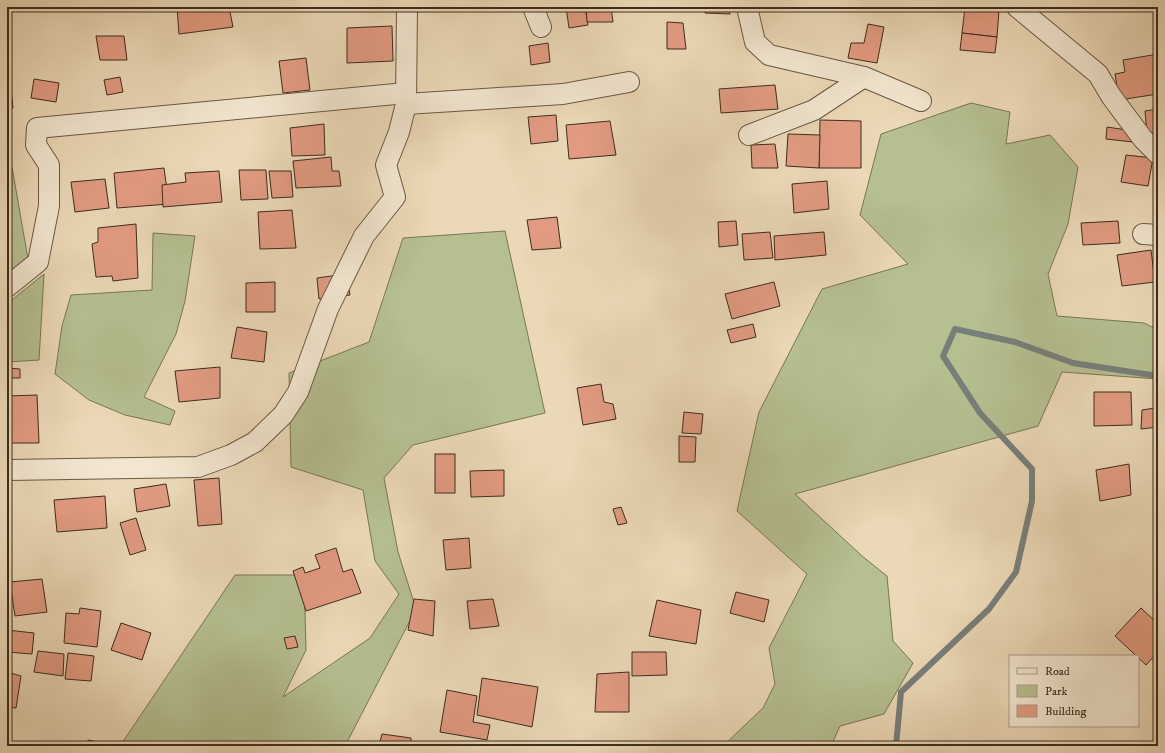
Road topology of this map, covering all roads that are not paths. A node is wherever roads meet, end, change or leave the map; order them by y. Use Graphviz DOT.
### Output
graph roads {
  1 [pos="407,7"];
  2 [pos="533,7"];
  3 [pos="746,7"];
  4 [pos="1017,7"];
  5 [pos="541,27"];
  6 [pos="864,77"];
  7 [pos="629,82"];
  8 [pos="406,99"];
  9 [pos="921,101"];
  10 [pos="749,135"];
  11 [pos="1158,154"];
  12 [pos="7,287"];
  13 [pos="7,470"];
  1 -- 8 [label="street"];
  2 -- 5 [label="street"];
  3 -- 6 [label="street"];
  4 -- 11 [label="street"];
  6 -- 9 [label="street"];
  6 -- 10 [label="street"];
  7 -- 8 [label="street"];
  8 -- 12 [label="street"];
  8 -- 13 [label="street"];
}
